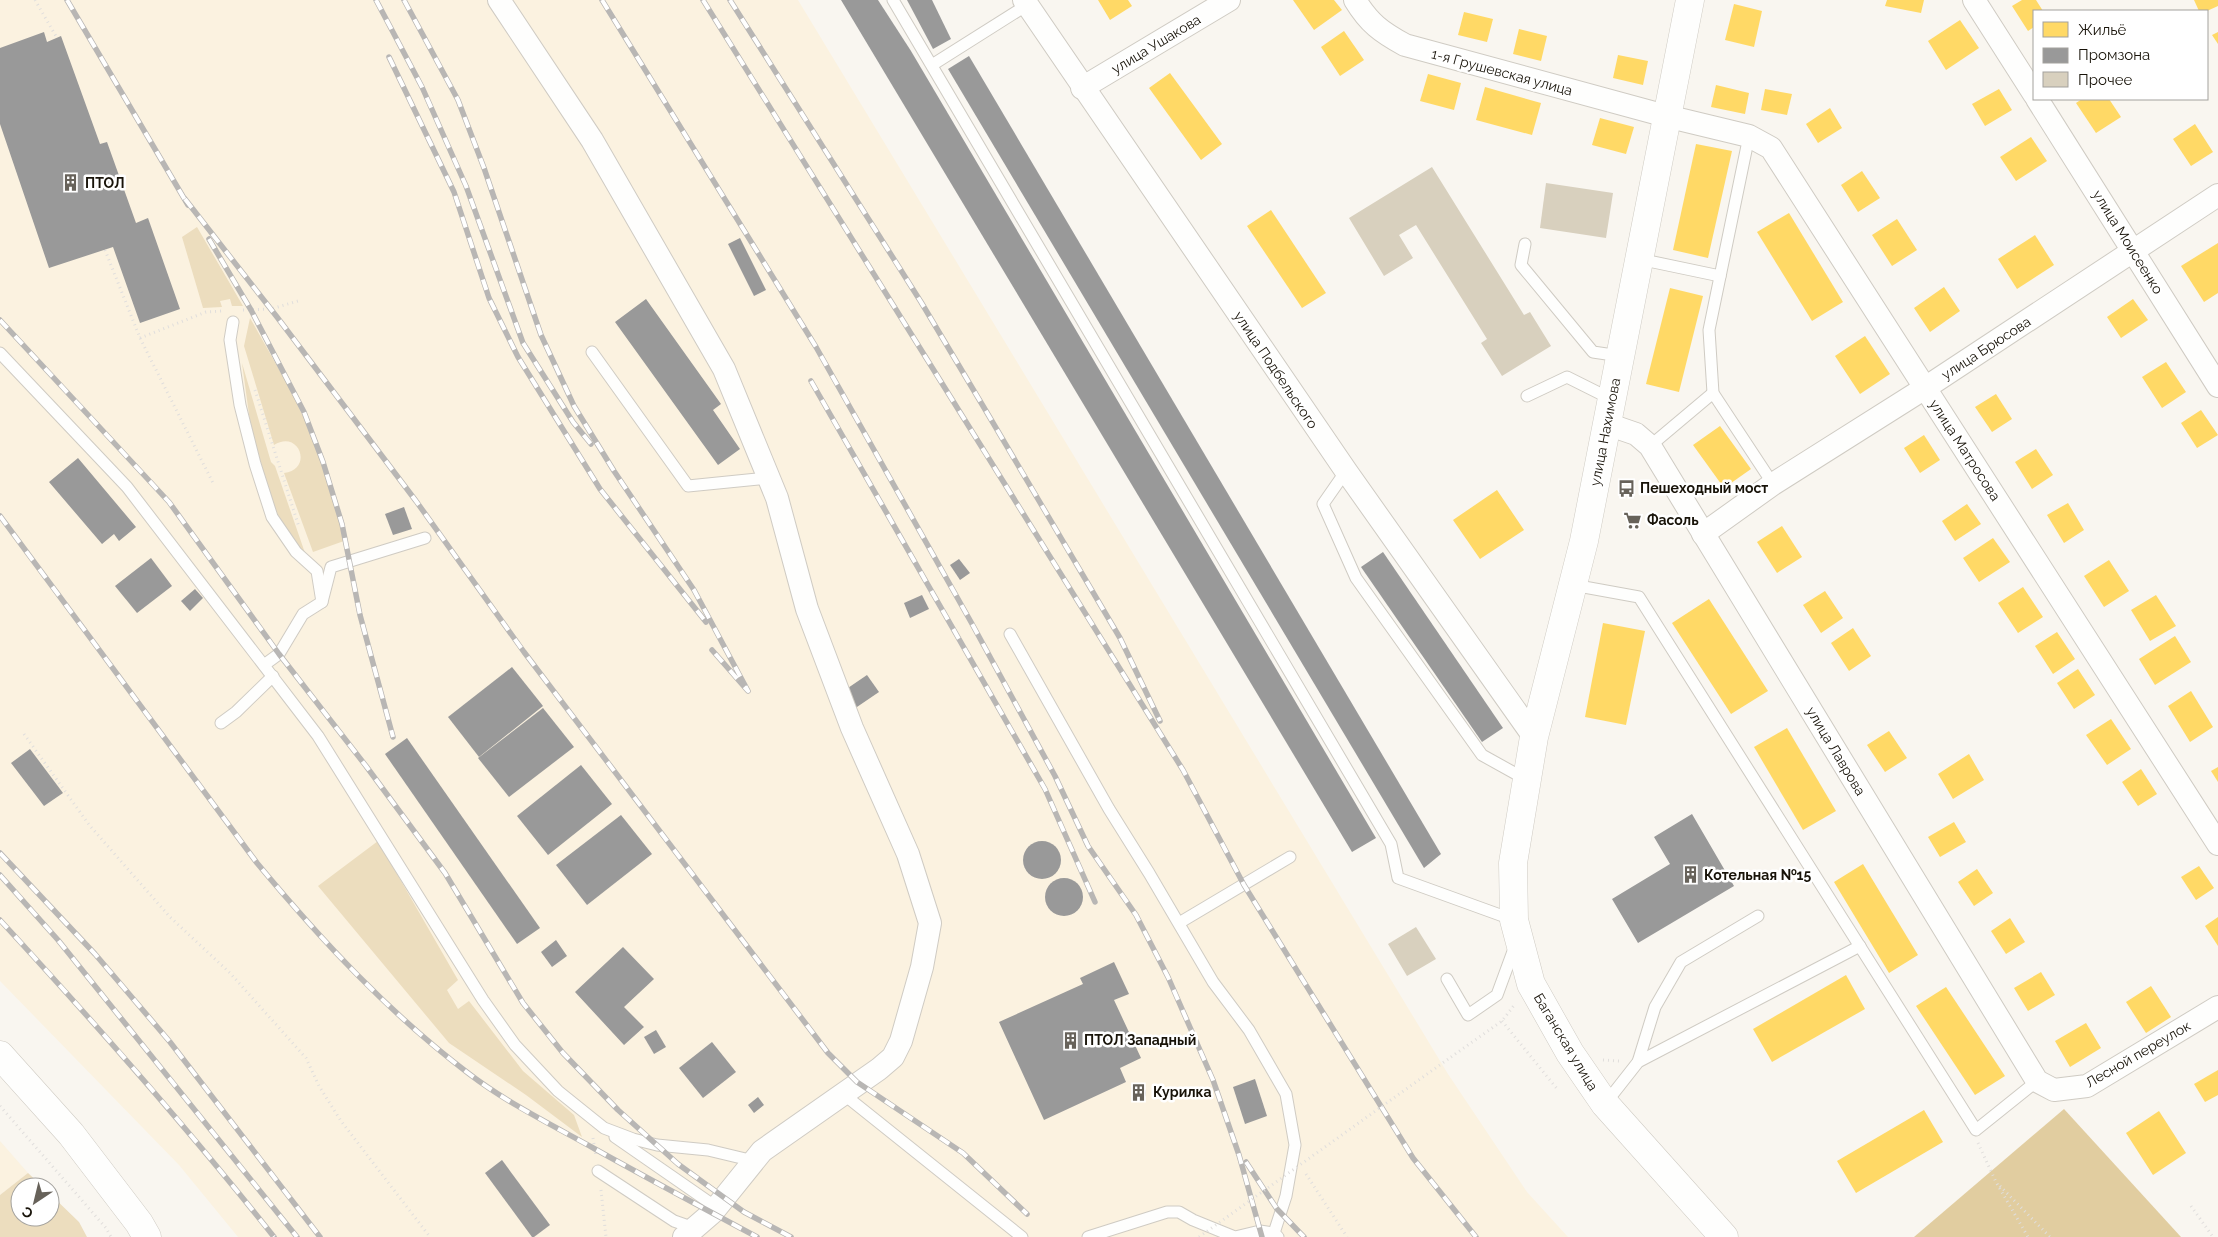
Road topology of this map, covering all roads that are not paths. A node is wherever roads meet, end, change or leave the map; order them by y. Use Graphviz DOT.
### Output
graph roads {
  1 [pos="499,0"];
  2 [pos="893,0"];
  3 [pos="1229,0"];
  4 [pos="1355,0"];
  5 [pos="1690,0"];
  6 [pos="1974,0"];
  7 [pos="1025,2"];
  8 [pos="932,64"];
  9 [pos="1082,88"];
  10 [pos="2033,92"];
  11 [pos="2038,100"];
  12 [pos="1666,116"];
  13 [pos="1749,136"];
  14 [pos="2218,195"];
  15 [pos="1525,244"];
  16 [pos="2134,251"];
  17 [pos="1638,259"];
  18 [pos="1720,276"];
  19 [pos="233,322"];
  20 [pos="592,352"];
  21 [pos="0,353"];
  22 [pos="1620,356"];
  23 [pos="2218,386"];
  24 [pos="1925,388"];
  25 [pos="1713,393"];
  26 [pos="1528,396"];
  27 [pos="1609,412"];
  28 [pos="1650,446"];
  29 [pos="1346,472"];
  30 [pos="768,478"];
  31 [pos="1772,484"];
  32 [pos="1703,534"];
  33 [pos="425,538"];
  34 [pos="1572,585"];
  35 [pos="322,602"];
  36 [pos="1010,634"];
  37 [pos="264,665"];
  38 [pos="273,676"];
  39 [pos="221,723"];
  40 [pos="1534,737"];
  41 [pos="1527,780"];
  42 [pos="2218,844"];
  43 [pos="1290,857"];
  44 [pos="1513,862"];
  45 [pos="1758,916"];
  46 [pos="1179,923"];
  47 [pos="1516,928"];
  48 [pos="1860,946"];
  49 [pos="1447,979"];
  50 [pos="2218,1007"];
  51 [pos="0,1055"];
  52 [pos="1638,1062"];
  53 [pos="2046,1085"];
  54 [pos="842,1093"];
  55 [pos="1605,1104"];
  56 [pos="604,1128"];
  57 [pos="754,1161"];
  58 [pos="598,1171"];
  59 [pos="716,1207"];
  60 [pos="689,1233"];
  61 [pos="1276,1235"];
  62 [pos="147,1237"];
  63 [pos="1022,1237"];
  64 [pos="1088,1237"];
  65 [pos="1724,1237"];
  1 -- 30 [label="street"];
  2 -- 8 [label="lane"];
  3 -- 9 [label="street, улица Ушакова"];
  4 -- 12 [label="street, 1-я Грушевская улица"];
  5 -- 12 [label="street, улица Нахимова"];
  6 -- 10 [label="street"];
  7 -- 8 [label="lane"];
  7 -- 9 [label="street, улица Подбельского"];
  8 -- 47 [label="lane"];
  9 -- 29 [label="street, улица Подбельского"];
  11 -- 16 [label="street, улица Моисеенко"];
  12 -- 13 [label="street, улица Матросова"];
  12 -- 17 [label="street, улица Нахимова"];
  13 -- 18 [label="lane"];
  13 -- 24 [label="street, улица Матросова"];
  14 -- 16 [label="street, улица Брюсова"];
  15 -- 22 [label="lane"];
  16 -- 23 [label="street, улица Моисеенко"];
  16 -- 24 [label="street, улица Брюсова"];
  17 -- 18 [label="lane"];
  17 -- 22 [label="street, улица Нахимова"];
  18 -- 25 [label="lane"];
  19 -- 35 [label="lane"];
  20 -- 30 [label="lane"];
  21 -- 37 [label="lane"];
  22 -- 27 [label="street, улица Нахимова"];
  24 -- 31 [label="street, улица Брюсова"];
  24 -- 42 [label="street, улица Матросова"];
  25 -- 28 [label="lane"];
  25 -- 31 [label="lane"];
  26 -- 27 [label="lane"];
  27 -- 28 [label="street, улица Лаврова"];
  27 -- 34 [label="street, улица Нахимова"];
  28 -- 32 [label="street, улица Лаврова"];
  29 -- 40 [label="street, улица Подбельского"];
  29 -- 41 [label="lane"];
  30 -- 54 [label="street"];
  31 -- 32 [label="street, улица Брюсова"];
  32 -- 53 [label="street, улица Лаврова"];
  33 -- 35 [label="lane"];
  34 -- 40 [label="street, улица Нахимова"];
  34 -- 48 [label="lane"];
  35 -- 37 [label="lane"];
  36 -- 46 [label="lane"];
  37 -- 38 [label="lane"];
  38 -- 39 [label="lane"];
  38 -- 56 [label="lane"];
  40 -- 41 [label="street, улица Нахимова"];
  41 -- 44 [label="street, улица Нахимова"];
  43 -- 46 [label="lane"];
  44 -- 47 [label="street, Баганская улица"];
  45 -- 52 [label="lane"];
  46 -- 61 [label="lane"];
  47 -- 49 [label="lane"];
  47 -- 55 [label="street, Баганская улица"];
  48 -- 52 [label="lane"];
  48 -- 53 [label="lane"];
  50 -- 53 [label="street, Лесной переулок"];
  51 -- 62 [label="street"];
  52 -- 55 [label="lane"];
  54 -- 57 [label="street"];
  54 -- 63 [label="lane"];
  55 -- 65 [label="street, Баганская улица"];
  56 -- 57 [label="lane"];
  56 -- 59 [label="lane"];
  57 -- 59 [label="street"];
  58 -- 60 [label="lane"];
  59 -- 60 [label="street"];
  61 -- 64 [label="lane"];
}
